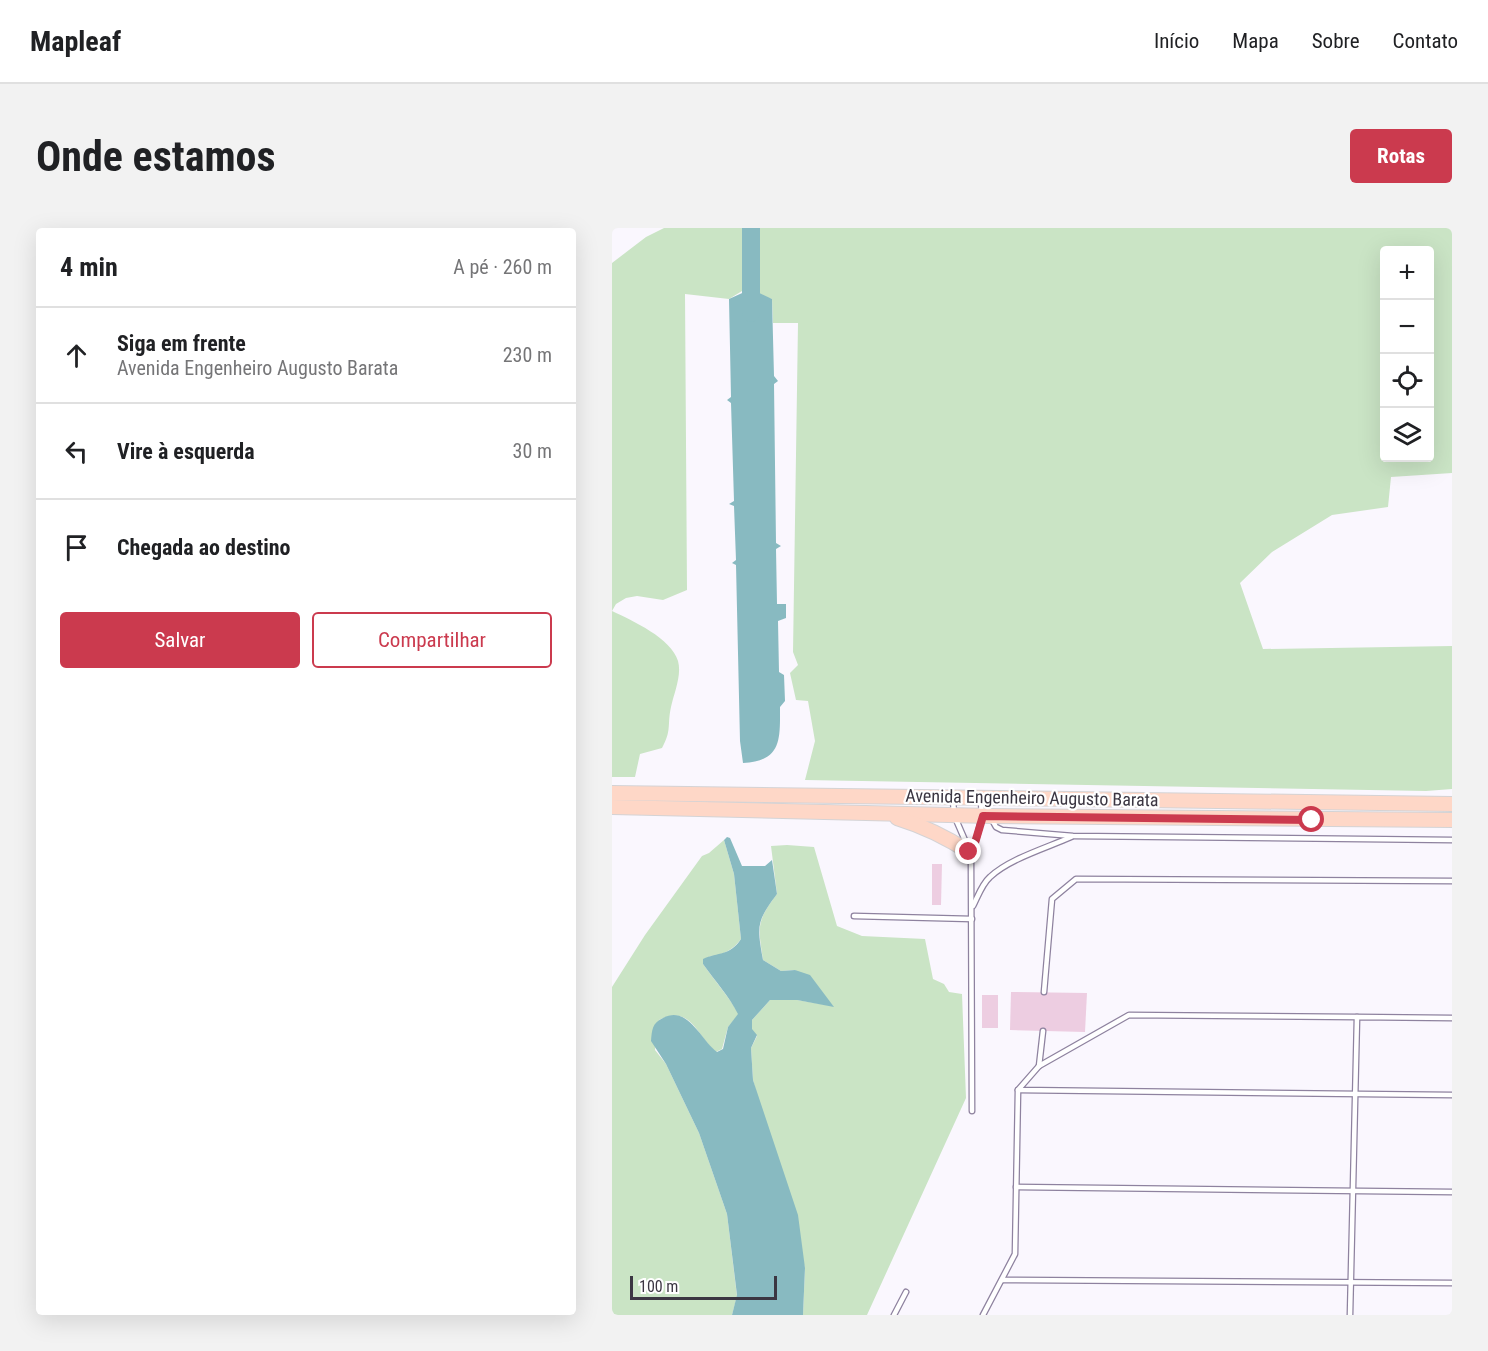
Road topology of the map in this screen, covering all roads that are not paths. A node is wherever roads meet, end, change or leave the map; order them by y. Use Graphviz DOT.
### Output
graph roads {
  1 [pos="612,793"];
  2 [pos="953,796"];
  3 [pos="980,797"];
  4 [pos="1452,804"];
  5 [pos="612,807"];
  6 [pos="878,813"];
  7 [pos="954,815"];
  8 [pos="986,816"];
  9 [pos="1452,820"];
  10 [pos="1073,836"];
  11 [pos="1452,840"];
  12 [pos="970,854"];
  13 [pos="1452,882"];
  14 [pos="972,908"];
  15 [pos="854,916"];
  16 [pos="972,919"];
  17 [pos="1044,992"];
  18 [pos="1357,1017"];
  19 [pos="1452,1018"];
  20 [pos="1043,1031"];
  21 [pos="1039,1066"];
  22 [pos="1018,1090"];
  23 [pos="1355,1094"];
  24 [pos="1452,1095"];
  25 [pos="972,1112"];
  26 [pos="1016,1187"];
  27 [pos="1353,1190"];
  28 [pos="1452,1192"];
  29 [pos="1002,1280"];
  30 [pos="1350,1282"];
  31 [pos="1452,1283"];
  32 [pos="906,1292"];
  33 [pos="894,1315"];
  34 [pos="983,1315"];
  35 [pos="1350,1315"];
  1 -- 2 [label="main road, Avenida Engenheiro Augusto Barata"];
  2 -- 3 [label="main road, Avenida Engenheiro Augusto Barata"];
  2 -- 7 [label="lane"];
  3 -- 4 [label="main road, Avenida Engenheiro Augusto Barata"];
  3 -- 8 [label="lane"];
  5 -- 6 [label="main road, Avenida Engenheiro Augusto Barata"];
  6 -- 7 [label="main road, Avenida Engenheiro Augusto Barata"];
  6 -- 12 [label="main road"];
  7 -- 8 [label="main road, Avenida Engenheiro Augusto Barata"];
  7 -- 12 [label="lane"];
  8 -- 9 [label="main road, Avenida Engenheiro Augusto Barata"];
  8 -- 10 [label="lane"];
  8 -- 12 [label="lane"];
  10 -- 11 [label="lane"];
  10 -- 14 [label="lane"];
  12 -- 14 [label="lane"];
  13 -- 17 [label="lane"];
  14 -- 16 [label="lane"];
  15 -- 16 [label="lane"];
  16 -- 25 [label="lane"];
  18 -- 19 [label="lane"];
  18 -- 21 [label="lane"];
  18 -- 23 [label="lane"];
  20 -- 21 [label="lane"];
  21 -- 22 [label="lane"];
  22 -- 23 [label="lane"];
  22 -- 26 [label="lane"];
  23 -- 24 [label="lane"];
  23 -- 27 [label="lane"];
  26 -- 27 [label="lane"];
  26 -- 29 [label="lane"];
  27 -- 28 [label="lane"];
  27 -- 30 [label="lane"];
  29 -- 30 [label="lane"];
  29 -- 34 [label="lane"];
  30 -- 31 [label="lane"];
  30 -- 35 [label="lane"];
  32 -- 33 [label="lane"];
}
